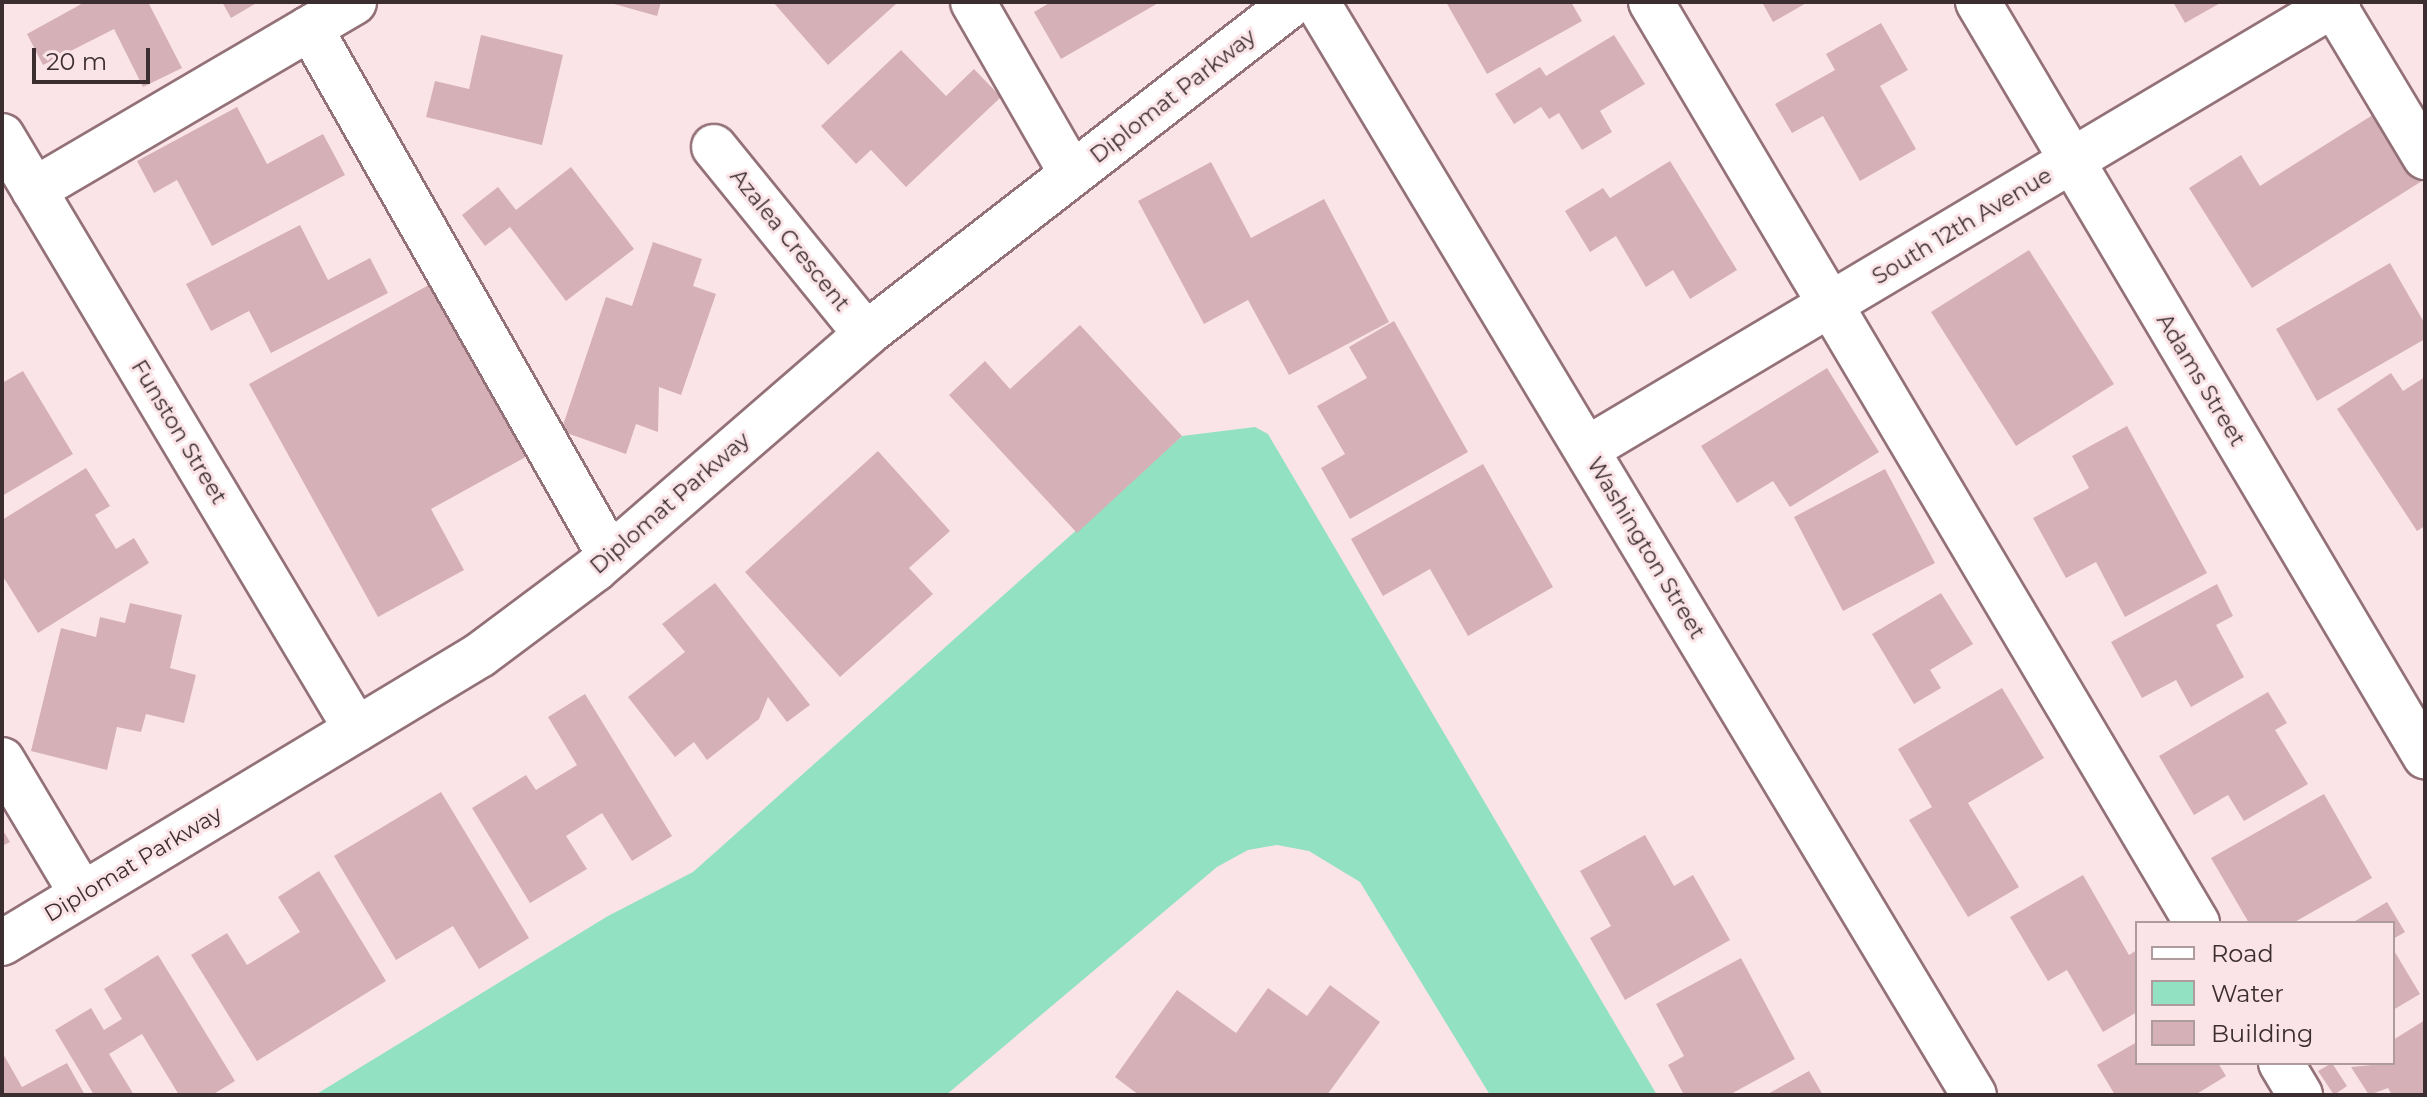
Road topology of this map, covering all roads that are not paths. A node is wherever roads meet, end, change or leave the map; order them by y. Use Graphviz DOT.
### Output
graph roads {
  1 [pos="354,2"];
  2 [pos="973,2"];
  3 [pos="1294,2"];
  4 [pos="1317,2"];
  5 [pos="1651,2"];
  6 [pos="1978,2"];
  7 [pos="2335,3"];
  8 [pos="310,28"];
  9 [pos="2,136"];
  10 [pos="714,147"];
  11 [pos="2425,157"];
  12 [pos="2071,161"];
  13 [pos="1072,174"];
  14 [pos="34,190"];
  15 [pos="1830,304"];
  16 [pos="866,334"];
  17 [pos="1587,449"];
  18 [pos="610,556"];
  19 [pos="356,729"];
  20 [pos="2425,756"];
  21 [pos="2,760"];
  22 [pos="82,894"];
  23 [pos="2196,921"];
  24 [pos="2,943"];
  25 [pos="2282,1065"];
  26 [pos="1974,1095"];
  27 [pos="2300,1095"];
  1 -- 8 [label="street"];
  2 -- 13 [label="street"];
  3 -- 13 [label="street, Diplomat Parkway"];
  4 -- 17 [label="street, Washington Street"];
  5 -- 15 [label="street"];
  6 -- 12 [label="street, Adams Street"];
  7 -- 11 [label="street"];
  7 -- 12 [label="street, South 12th Avenue"];
  8 -- 14 [label="street"];
  8 -- 18 [label="street"];
  9 -- 14 [label="street, Funston Street"];
  10 -- 16 [label="street, Azalea Crescent"];
  12 -- 15 [label="street, South 12th Avenue"];
  12 -- 20 [label="street, Adams Street"];
  13 -- 16 [label="street, Diplomat Parkway"];
  14 -- 19 [label="street, Funston Street"];
  15 -- 17 [label="street, South 12th Avenue"];
  15 -- 23 [label="street"];
  16 -- 18 [label="street, Diplomat Parkway"];
  17 -- 26 [label="street, Washington Street"];
  18 -- 19 [label="street, Diplomat Parkway"];
  19 -- 22 [label="street, Diplomat Parkway"];
  21 -- 22 [label="street"];
  22 -- 24 [label="street, Diplomat Parkway"];
  25 -- 27 [label="street"];
}
